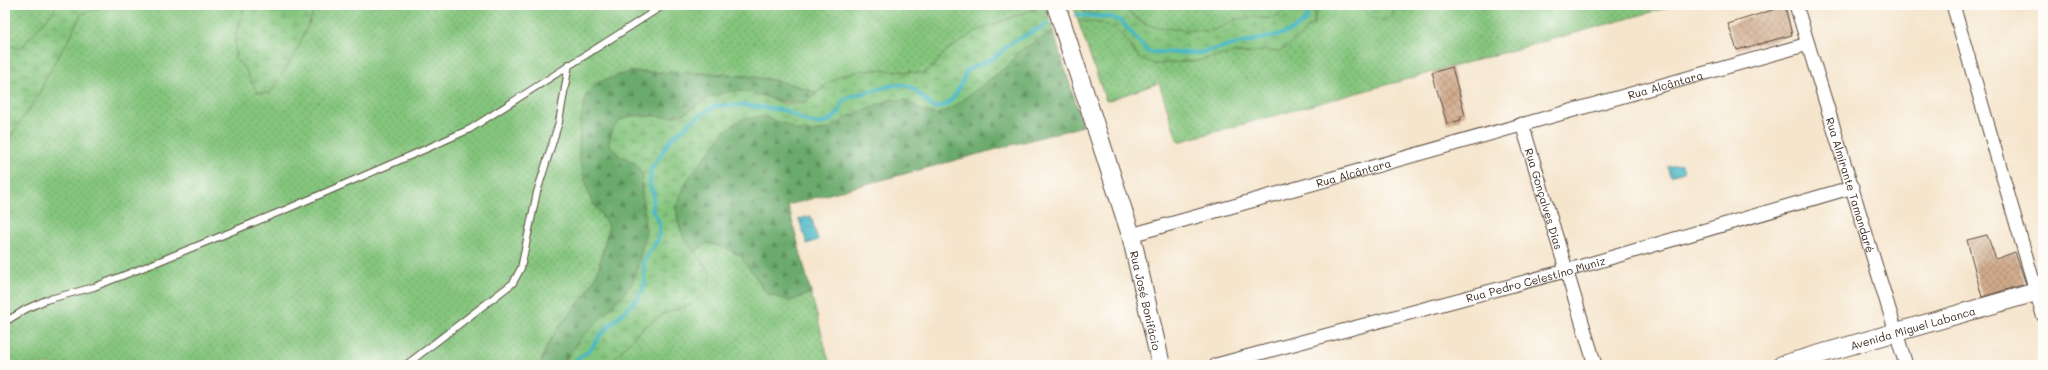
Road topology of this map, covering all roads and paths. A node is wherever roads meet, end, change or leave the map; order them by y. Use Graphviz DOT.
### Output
graph roads {
  1 [pos="664,5"];
  2 [pos="1056,5"];
  3 [pos="1796,5"];
  4 [pos="1953,5"];
  5 [pos="1808,44"];
  6 [pos="569,64"];
  7 [pos="1522,124"];
  8 [pos="1853,187"];
  9 [pos="1131,235"];
  10 [pos="1565,271"];
  11 [pos="2040,291"];
  12 [pos="2043,315"];
  13 [pos="5,322"];
  14 [pos="1896,332"];
  15 [pos="406,365"];
  16 [pos="1161,365"];
  17 [pos="1216,365"];
  18 [pos="1595,365"];
  19 [pos="1782,365"];
  20 [pos="1906,365"];
  1 -- 6 [label="lane"];
  2 -- 9 [label="street"];
  3 -- 5 [label="street, Rua Almirante Tamandaré"];
  4 -- 11 [label="street"];
  5 -- 7 [label="street, Rua Alcântara"];
  5 -- 8 [label="street, Rua Almirante Tamandaré"];
  6 -- 13 [label="lane"];
  6 -- 15 [label="lane"];
  7 -- 9 [label="street, Rua Alcântara"];
  7 -- 10 [label="street, Rua Gonçalves Dias"];
  8 -- 10 [label="street, Rua Pedro Celestino Muniz"];
  8 -- 14 [label="street, Rua Almirante Tamandaré"];
  9 -- 16 [label="street, Rua José Bonifácio"];
  10 -- 17 [label="street, Rua Pedro Celestino Muniz"];
  10 -- 18 [label="street, Rua Gonçalves Dias"];
  11 -- 12 [label="street"];
  11 -- 14 [label="street, Avenida Miguel Labanca"];
  14 -- 19 [label="street, Avenida Miguel Labanca"];
  14 -- 20 [label="street, Rua Almirante Tamandaré"];
}
